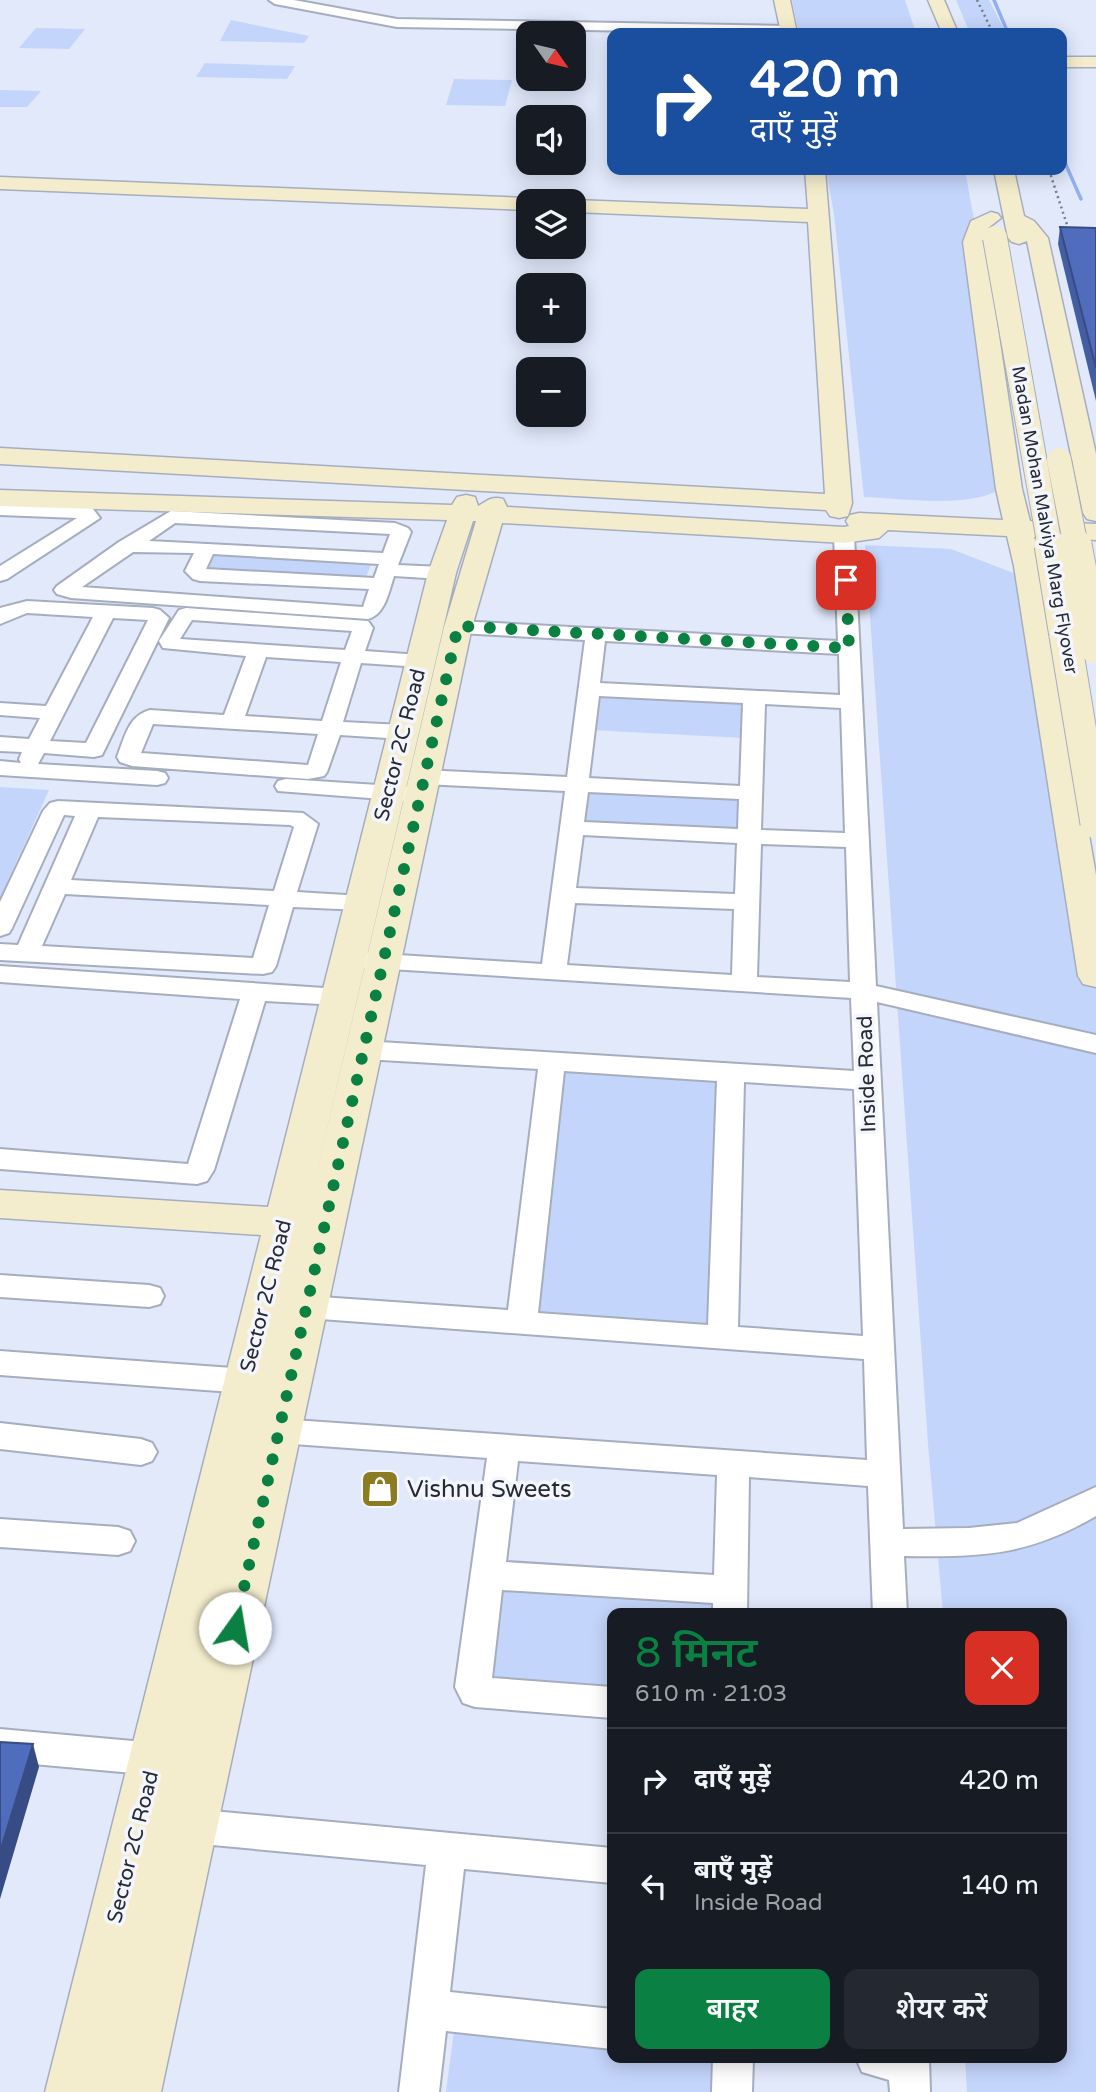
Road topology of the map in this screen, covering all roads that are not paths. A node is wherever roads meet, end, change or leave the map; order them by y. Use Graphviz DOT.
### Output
graph roads {
  1 [pos="275,0"];
  2 [pos="782,0"];
  3 [pos="936,0"];
  4 [pos="615,28"];
  5 [pos="788,28"];
  6 [pos="948,28"];
  7 [pos="1067,62"];
  8 [pos="1096,62"];
  9 [pos="815,175"];
  10 [pos="1004,175"];
  11 [pos="0,183"];
  12 [pos="516,204"];
  13 [pos="586,206"];
  14 [pos="818,216"];
  15 [pos="1002,222"];
  16 [pos="0,456"];
  17 [pos="0,471"];
  18 [pos="391,477"];
  19 [pos="0,484"];
  20 [pos="1009,489"];
  21 [pos="421,491"];
  22 [pos="0,498"];
  23 [pos="485,507"];
  24 [pos="0,509"];
  25 [pos="1096,513"];
  26 [pos="840,516"];
  27 [pos="892,519"];
  28 [pos="1096,523"];
  29 [pos="1017,524"];
  30 [pos="1096,532"];
  31 [pos="126,546"];
  32 [pos="207,548"];
  33 [pos="1028,566"];
  34 [pos="387,571"];
  35 [pos="442,573"];
  36 [pos="0,575"];
  37 [pos="106,611"];
  38 [pos="0,618"];
  39 [pos="458,626"];
  40 [pos="596,634"];
  41 [pos="849,648"];
  42 [pos="1096,648"];
  43 [pos="258,650"];
  44 [pos="353,656"];
  45 [pos="420,661"];
  46 [pos="589,689"];
  47 [pos="754,697"];
  48 [pos="851,702"];
  49 [pos="0,709"];
  50 [pos="54,713"];
  51 [pos="232,722"];
  52 [pos="331,727"];
  53 [pos="403,732"];
  54 [pos="0,744"];
  55 [pos="36,747"];
  56 [pos="0,768"];
  57 [pos="24,769"];
  58 [pos="577,785"];
  59 [pos="411,788"];
  60 [pos="751,793"];
  61 [pos="90,808"];
  62 [pos="1096,823"];
  63 [pos="572,828"];
  64 [pos="749,836"];
  65 [pos="857,841"];
  66 [pos="56,886"];
  67 [pos="563,895"];
  68 [pos="284,899"];
  69 [pos="747,902"];
  70 [pos="362,903"];
  71 [pos="0,928"];
  72 [pos="0,952"];
  73 [pos="27,953"];
  74 [pos="366,961"];
  75 [pos="554,972"];
  76 [pos="0,974"];
  77 [pos="1096,976"];
  78 [pos="744,984"];
  79 [pos="863,991"];
  80 [pos="255,992"];
  81 [pos="339,998"];
  82 [pos="1096,1044"];
  83 [pos="364,1050"];
  84 [pos="552,1062"];
  85 [pos="731,1073"];
  86 [pos="867,1081"];
  87 [pos="0,1159"];
  88 [pos="0,1205"];
  89 [pos="284,1223"];
  90 [pos="325,1226"];
  91 [pos="0,1286"];
  92 [pos="149,1296"];
  93 [pos="307,1307"];
  94 [pos="522,1322"];
  95 [pos="723,1337"];
  96 [pos="879,1349"];
  97 [pos="0,1363"];
  98 [pos="246,1381"];
  99 [pos="279,1431"];
  100 [pos="0,1436"];
  101 [pos="504,1447"];
  102 [pos="141,1452"];
  103 [pos="733,1463"];
  104 [pos="884,1474"];
  105 [pos="1096,1500"];
  106 [pos="0,1533"];
  107 [pos="118,1541"];
  108 [pos="887,1542"];
  109 [pos="207,1543"];
  110 [pos="253,1547"];
  111 [pos="487,1575"];
  112 [pos="731,1602"];
  113 [pos="890,1608"];
  114 [pos="607,1703"];
  115 [pos="0,1745"];
  116 [pos="154,1759"];
  117 [pos="205,1762"];
  118 [pos="191,1826"];
  119 [pos="447,1850"];
  120 [pos="607,1865"];
  121 [pos="94,2008"];
  122 [pos="428,2009"];
  123 [pos="149,2013"];
  124 [pos="607,2028"];
  125 [pos="733,2063"];
  126 [pos="74,2092"];
  127 [pos="132,2092"];
  128 [pos="419,2092"];
  129 [pos="732,2092"];
  1 -- 4 [label="street"];
  2 -- 5 [label="street"];
  3 -- 6 [label="street"];
  7 -- 8 [label="street"];
  9 -- 14 [label="street"];
  10 -- 15 [label="street"];
  11 -- 12 [label="street"];
  13 -- 14 [label="street"];
  14 -- 26 [label="street"];
  15 -- 20 [label="street"];
  15 -- 25 [label="street"];
  15 -- 42 [label="street, Madan Mohan Malviya Marg Flyover, bridge"];
  15 -- 62 [label="street, Madan Mohan Malviya Marg Flyover, bridge"];
  16 -- 18 [label="street"];
  17 -- 21 [label="street"];
  18 -- 21 [label="street"];
  18 -- 26 [label="street"];
  19 -- 23 [label="street"];
  20 -- 27 [label="street"];
  20 -- 29 [label="street"];
  21 -- 23 [label="street"];
  22 -- 23 [label="street"];
  23 -- 26 [label="street"];
  23 -- 27 [label="street"];
  23 -- 35 [label="street, Sector 2C Road"];
  23 -- 39 [label="street, Sector 2C Road"];
  24 -- 36 [label="street"];
  26 -- 27 [label="street"];
  26 -- 41 [label="street, Inside Road"];
  27 -- 29 [label="street"];
  27 -- 33 [label="street"];
  28 -- 29 [label="street"];
  29 -- 30 [label="street"];
  29 -- 33 [label="street"];
  31 -- 32 [label="street"];
  31 -- 34 [label="street"];
  31 -- 34 [label="street"];
  32 -- 34 [label="street"];
  32 -- 34 [label="street"];
  33 -- 77 [label="street"];
  34 -- 35 [label="street"];
  35 -- 45 [label="street, Sector 2C Road"];
  37 -- 38 [label="street"];
  37 -- 50 [label="street"];
  37 -- 55 [label="street"];
  39 -- 40 [label="street"];
  39 -- 59 [label="street, Sector 2C Road"];
  40 -- 41 [label="street"];
  40 -- 46 [label="street"];
  41 -- 48 [label="street, Inside Road"];
  43 -- 44 [label="street"];
  43 -- 44 [label="street"];
  43 -- 51 [label="street"];
  44 -- 45 [label="street"];
  44 -- 52 [label="street"];
  45 -- 53 [label="street, Sector 2C Road"];
  46 -- 47 [label="street"];
  46 -- 58 [label="street"];
  47 -- 48 [label="street"];
  47 -- 60 [label="street"];
  48 -- 65 [label="street, Inside Road"];
  49 -- 50 [label="street"];
  50 -- 55 [label="street"];
  51 -- 52 [label="street"];
  51 -- 52 [label="street"];
  52 -- 53 [label="street"];
  53 -- 59 [label="street, Sector 2C Road"];
  54 -- 55 [label="street"];
  55 -- 57 [label="street"];
  56 -- 57 [label="street"];
  57 -- 59 [label="street"];
  58 -- 59 [label="street"];
  58 -- 60 [label="street"];
  58 -- 63 [label="street"];
  59 -- 70 [label="street, Sector 2C Road"];
  59 -- 74 [label="street, Sector 2C Road"];
  60 -- 64 [label="street"];
  61 -- 66 [label="street"];
  61 -- 68 [label="street"];
  61 -- 71 [label="street"];
  63 -- 64 [label="street"];
  63 -- 67 [label="street"];
  64 -- 65 [label="street"];
  64 -- 69 [label="street"];
  65 -- 79 [label="street, Inside Road"];
  66 -- 68 [label="street"];
  66 -- 73 [label="street"];
  67 -- 69 [label="street"];
  67 -- 75 [label="street"];
  68 -- 70 [label="street"];
  68 -- 73 [label="street"];
  69 -- 78 [label="street"];
  70 -- 74 [label="street, Sector 2C Road"];
  72 -- 73 [label="street"];
  74 -- 75 [label="street"];
  74 -- 81 [label="street, Sector 2C Road"];
  74 -- 83 [label="street, Sector 2C Road"];
  75 -- 78 [label="street"];
  76 -- 80 [label="street"];
  78 -- 79 [label="street"];
  79 -- 82 [label="street"];
  79 -- 86 [label="street, Inside Road"];
  80 -- 81 [label="street"];
  80 -- 87 [label="street"];
  81 -- 89 [label="street, Sector 2C Road"];
  83 -- 84 [label="street"];
  83 -- 90 [label="street, Sector 2C Road"];
  84 -- 85 [label="street"];
  84 -- 94 [label="street"];
  85 -- 86 [label="street"];
  85 -- 95 [label="street"];
  86 -- 96 [label="street, Inside Road"];
  88 -- 89 [label="street"];
  89 -- 90 [label="street"];
  89 -- 98 [label="street, Sector 2C Road"];
  90 -- 93 [label="street, Sector 2C Road"];
  91 -- 92 [label="street"];
  93 -- 94 [label="street"];
  93 -- 99 [label="street, Sector 2C Road"];
  94 -- 95 [label="street"];
  95 -- 96 [label="street"];
  96 -- 104 [label="street, Inside Road"];
  97 -- 98 [label="street"];
  98 -- 109 [label="street, Sector 2C Road"];
  99 -- 101 [label="street"];
  99 -- 110 [label="street, Sector 2C Road"];
  100 -- 102 [label="street"];
  101 -- 103 [label="street"];
  101 -- 111 [label="street"];
  103 -- 104 [label="street"];
  103 -- 112 [label="street"];
  104 -- 108 [label="street, Inside Road"];
  105 -- 108 [label="street"];
  106 -- 107 [label="street"];
  108 -- 113 [label="street, Inside Road"];
  109 -- 110 [label="street"];
  109 -- 116 [label="street, Sector 2C Road"];
  110 -- 117 [label="street, Sector 2C Road"];
  111 -- 112 [label="street"];
  111 -- 114 [label="street"];
  115 -- 116 [label="street"];
  116 -- 117 [label="street"];
  116 -- 121 [label="street, Sector 2C Road"];
  117 -- 118 [label="street, Sector 2C Road"];
  118 -- 119 [label="street"];
  118 -- 123 [label="street, Sector 2C Road"];
  119 -- 120 [label="street"];
  119 -- 122 [label="street"];
  121 -- 123 [label="street"];
  121 -- 126 [label="street, Sector 2C Road"];
  122 -- 124 [label="street"];
  122 -- 128 [label="street"];
  123 -- 127 [label="street, Sector 2C Road"];
  125 -- 129 [label="street"];
}
